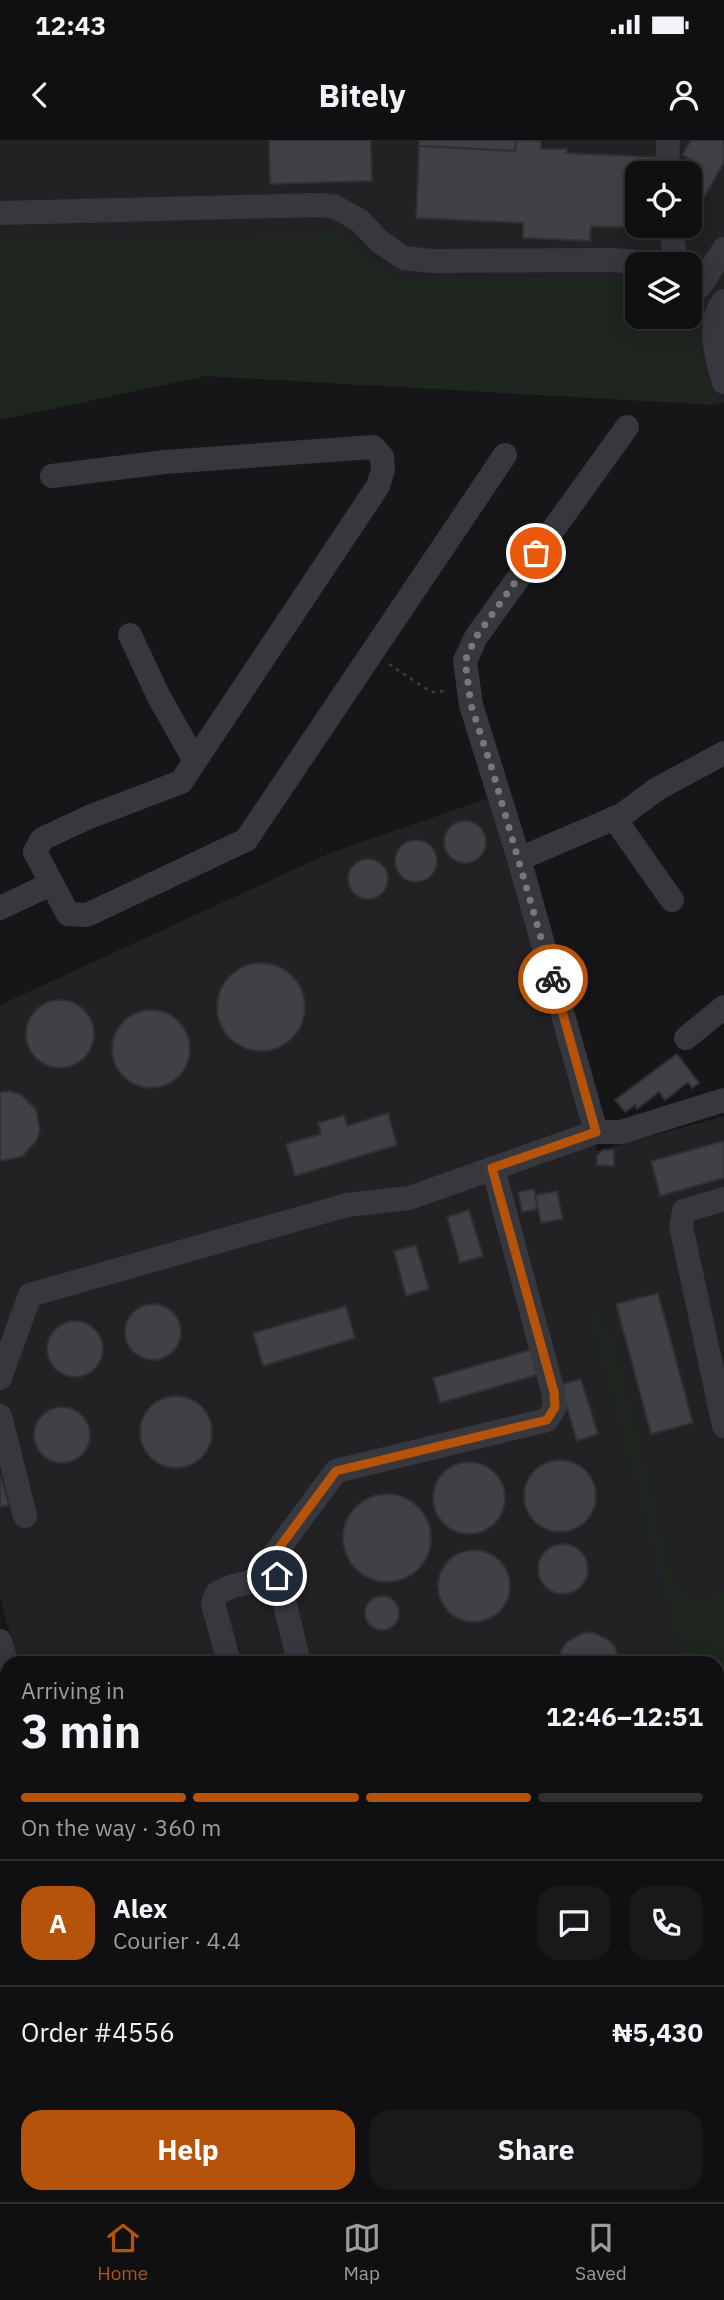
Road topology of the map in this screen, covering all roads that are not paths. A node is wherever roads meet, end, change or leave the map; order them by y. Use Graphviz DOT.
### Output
graph roads {
  1 [pos="668,140"];
  2 [pos="667,161"];
  3 [pos="0,213"];
  4 [pos="724,249"];
  5 [pos="625,261"];
  6 [pos="702,274"];
  7 [pos="702,288"];
  8 [pos="722,304"];
  9 [pos="724,382"];
  10 [pos="627,426"];
  11 [pos="505,455"];
  12 [pos="52,476"];
  13 [pos="130,635"];
  14 [pos="724,753"];
  15 [pos="195,761"];
  16 [pos="614,818"];
  17 [pos="519,859"];
  18 [pos="51,884"];
  19 [pos="672,900"];
  20 [pos="0,908"];
  21 [pos="724,1007"];
  22 [pos="686,1038"];
  23 [pos="724,1100"];
  24 [pos="596,1132"];
  25 [pos="492,1168"];
  26 [pos="724,1199"];
  27 [pos="0,1378"];
  28 [pos="0,1416"];
  29 [pos="724,1426"];
  30 [pos="25,1516"];
  31 [pos="277,1576"];
  32 [pos="227,1656"];
  33 [pos="297,1656"];
  1 -- 2 [label="street"];
  3 -- 5 [label="street"];
  4 -- 6 [label="street"];
  7 -- 8 [label="street"];
  8 -- 9 [label="street"];
  10 -- 17 [label="street"];
  11 -- 18 [label="street"];
  12 -- 15 [label="street"];
  13 -- 15 [label="street"];
  14 -- 16 [label="street"];
  15 -- 18 [label="street"];
  16 -- 17 [label="street"];
  16 -- 19 [label="street"];
  17 -- 24 [label="street"];
  18 -- 20 [label="street"];
  21 -- 22 [label="street"];
  23 -- 24 [label="street"];
  24 -- 25 [label="street"];
  25 -- 27 [label="street"];
  25 -- 31 [label="street"];
  26 -- 29 [label="street"];
  28 -- 30 [label="street"];
  31 -- 32 [label="street"];
  31 -- 33 [label="street"];
}
